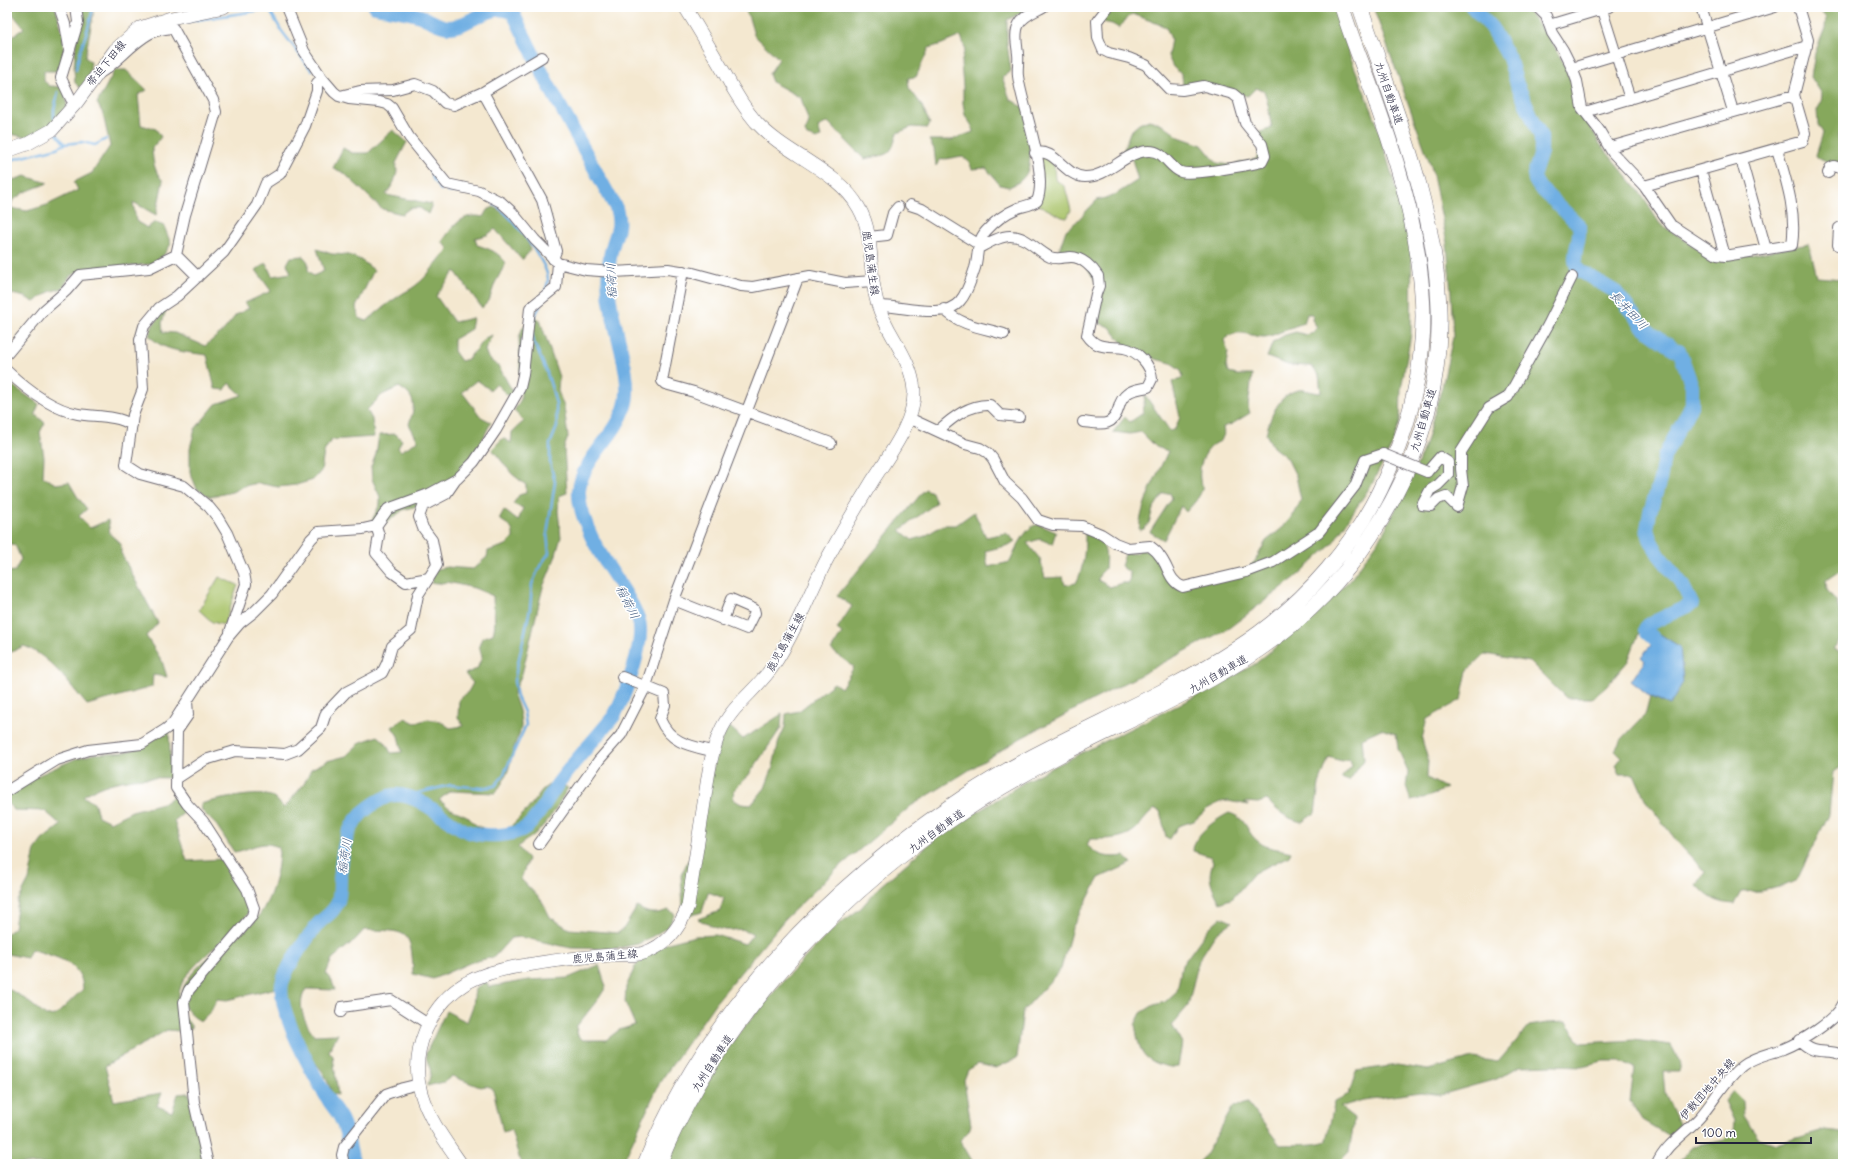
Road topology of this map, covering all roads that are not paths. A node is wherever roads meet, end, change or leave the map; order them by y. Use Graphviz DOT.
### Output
graph roads {
  1 [pos="59,7"];
  2 [pos="76,7"];
  3 [pos="224,7"];
  4 [pos="286,7"];
  5 [pos="685,7"];
  6 [pos="1043,7"];
  7 [pos="1108,7"];
  8 [pos="1342,7"];
  9 [pos="1360,7"];
  10 [pos="1537,7"];
  11 [pos="1701,7"];
  12 [pos="1775,7"];
  13 [pos="1798,7"];
  14 [pos="1604,8"];
  15 [pos="1549,25"];
  16 [pos="1707,28"];
  17 [pos="1807,46"];
  18 [pos="69,51"];
  19 [pos="1616,55"];
  20 [pos="542,57"];
  21 [pos="1572,68"];
  22 [pos="1721,72"];
  23 [pos="96,76"];
  24 [pos="322,78"];
  25 [pos="483,92"];
  26 [pos="1794,94"];
  27 [pos="339,96"];
  28 [pos="1630,99"];
  29 [pos="77,102"];
  30 [pos="1733,111"];
  31 [pos="1585,112"];
  32 [pos="1610,147"];
  33 [pos="9,148"];
  34 [pos="1777,149"];
  35 [pos="1035,153"];
  36 [pos="1741,159"];
  37 [pos="1843,169"];
  38 [pos="1701,170"];
  39 [pos="1828,173"];
  40 [pos="1644,186"];
  41 [pos="910,205"];
  42 [pos="898,207"];
  43 [pos="1843,226"];
  44 [pos="869,238"];
  45 [pos="1838,245"];
  46 [pos="978,246"];
  47 [pos="1766,249"];
  48 [pos="176,255"];
  49 [pos="1725,256"];
  50 [pos="556,261"];
  51 [pos="683,271"];
  52 [pos="198,277"];
  53 [pos="1572,277"];
  54 [pos="798,278"];
  55 [pos="873,281"];
  56 [pos="878,306"];
  57 [pos="944,309"];
  58 [pos="1004,334"];
  59 [pos="7,354"];
  60 [pos="7,371"];
  61 [pos="748,413"];
  62 [pos="1019,417"];
  63 [pos="909,418"];
  64 [pos="1083,422"];
  65 [pos="132,425"];
  66 [pos="939,430"];
  67 [pos="831,443"];
  68 [pos="458,478"];
  69 [pos="376,526"];
  70 [pos="429,578"];
  71 [pos="674,600"];
  72 [pos="723,620"];
  73 [pos="228,638"];
  74 [pos="622,677"];
  75 [pos="646,686"];
  76 [pos="187,701"];
  77 [pos="712,751"];
  78 [pos="176,779"];
  79 [pos="7,792"];
  80 [pos="539,844"];
  81 [pos="1843,1004"];
  82 [pos="341,1012"];
  83 [pos="428,1024"];
  84 [pos="1799,1040"];
  85 [pos="1843,1054"];
  86 [pos="419,1084"];
  87 [pos="208,1164"];
  88 [pos="344,1164"];
  89 [pos="461,1164"];
  90 [pos="645,1164"];
  91 [pos="659,1164"];
  92 [pos="1657,1164"];
  1 -- 18 [label="street"];
  2 -- 18 [label="street"];
  3 -- 23 [label="main road, 帯迫下田線"];
  4 -- 24 [label="street"];
  5 -- 44 [label="main road, 鹿児島蒲生線"];
  6 -- 35 [label="street"];
  7 -- 35 [label="street"];
  8 -- 90 [label="highway, 九州自動車道"];
  9 -- 91 [label="highway, 九州自動車道"];
  10 -- 15 [label="street"];
  11 -- 16 [label="street"];
  12 -- 16 [label="street"];
  13 -- 17 [label="street"];
  14 -- 15 [label="street"];
  14 -- 19 [label="street"];
  15 -- 21 [label="street"];
  16 -- 19 [label="street"];
  16 -- 22 [label="street"];
  17 -- 22 [label="street"];
  17 -- 26 [label="street"];
  18 -- 29 [label="street"];
  19 -- 21 [label="street"];
  19 -- 28 [label="street"];
  20 -- 25 [label="street"];
  21 -- 31 [label="street"];
  22 -- 28 [label="street"];
  22 -- 30 [label="street"];
  23 -- 29 [label="main road, 帯迫下田線"];
  23 -- 48 [label="street"];
  24 -- 27 [label="street"];
  24 -- 52 [label="street"];
  25 -- 27 [label="street"];
  25 -- 50 [label="street"];
  26 -- 30 [label="street"];
  26 -- 34 [label="street"];
  27 -- 50 [label="street"];
  28 -- 31 [label="street"];
  29 -- 33 [label="main road, 帯迫下田線"];
  30 -- 32 [label="street"];
  31 -- 32 [label="street"];
  32 -- 40 [label="street"];
  34 -- 36 [label="street"];
  34 -- 47 [label="street"];
  35 -- 46 [label="street"];
  36 -- 38 [label="street"];
  36 -- 47 [label="street"];
  37 -- 39 [label="street"];
  38 -- 40 [label="street"];
  38 -- 49 [label="street"];
  40 -- 49 [label="street"];
  41 -- 46 [label="street"];
  42 -- 44 [label="street"];
  43 -- 45 [label="street"];
  44 -- 55 [label="main road, 鹿児島蒲生線"];
  46 -- 57 [label="street"];
  46 -- 64 [label="street"];
  47 -- 49 [label="street"];
  48 -- 52 [label="street"];
  48 -- 59 [label="street"];
  50 -- 51 [label="street"];
  50 -- 68 [label="street"];
  51 -- 54 [label="street"];
  51 -- 61 [label="street"];
  52 -- 65 [label="street"];
  53 -- 66 [label="street, bridge"];
  54 -- 55 [label="street"];
  54 -- 61 [label="street"];
  55 -- 56 [label="main road, 鹿児島蒲生線"];
  56 -- 57 [label="street"];
  56 -- 63 [label="main road, 鹿児島蒲生線"];
  57 -- 58 [label="street"];
  60 -- 65 [label="street"];
  61 -- 67 [label="street"];
  61 -- 71 [label="street"];
  62 -- 66 [label="street"];
  63 -- 66 [label="street"];
  63 -- 77 [label="main road, 鹿児島蒲生線"];
  65 -- 73 [label="street"];
  68 -- 69 [label="street"];
  68 -- 70 [label="street"];
  69 -- 70 [label="street"];
  69 -- 73 [label="street"];
  70 -- 78 [label="street"];
  71 -- 72 [label="street"];
  71 -- 75 [label="street"];
  73 -- 76 [label="street"];
  74 -- 75 [label="street"];
  75 -- 77 [label="street"];
  75 -- 80 [label="street"];
  76 -- 78 [label="street"];
  76 -- 79 [label="street"];
  77 -- 83 [label="main road, 鹿児島蒲生線"];
  78 -- 87 [label="street"];
  81 -- 84 [label="street, 伊敷団地中央線"];
  82 -- 83 [label="street"];
  83 -- 86 [label="main road, 鹿児島蒲生線"];
  84 -- 85 [label="street"];
  84 -- 92 [label="street, 伊敷団地中央線"];
  86 -- 88 [label="street"];
  86 -- 89 [label="main road, 鹿児島蒲生線"];
}
